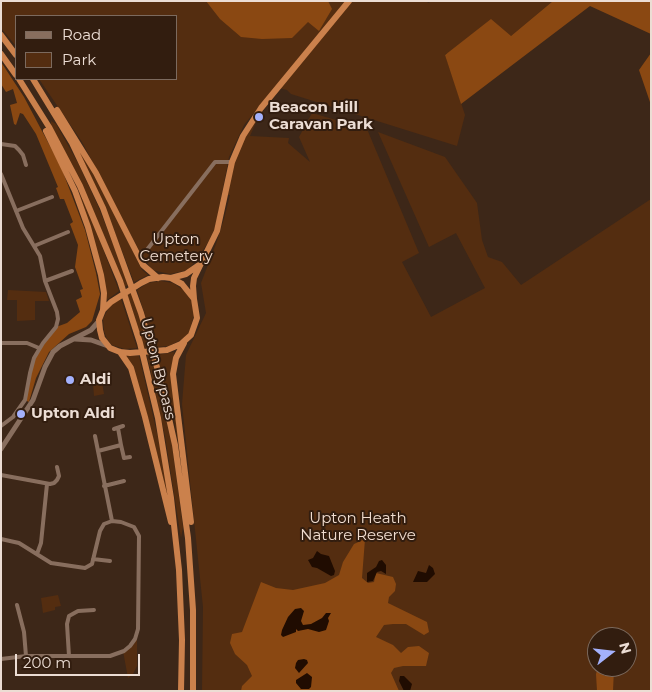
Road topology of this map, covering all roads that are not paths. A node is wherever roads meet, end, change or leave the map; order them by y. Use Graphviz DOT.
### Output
graph roads {
  1 [pos="348,1"];
  2 [pos="1,35"];
  3 [pos="15,53"];
  4 [pos="1,54"];
  5 [pos="15,74"];
  6 [pos="19,80"];
  7 [pos="19,80"];
  8 [pos="34,80"];
  9 [pos="38,85"];
  10 [pos="1,144"];
  11 [pos="232,162"];
  12 [pos="26,165"];
  13 [pos="1,174"];
  14 [pos="7,188"];
  15 [pos="1,190"];
  16 [pos="52,197"];
  17 [pos="16,211"];
  18 [pos="68,232"];
  19 [pos="34,246"];
  20 [pos="146,251"];
  21 [pos="200,265"];
  22 [pos="72,271"];
  23 [pos="158,278"];
  24 [pos="171,278"];
  25 [pos="45,281"];
  26 [pos="194,299"];
  27 [pos="103,310"];
  28 [pos="99,320"];
  29 [pos="75,339"];
  30 [pos="185,342"];
  31 [pos="1,343"];
  32 [pos="39,348"];
  33 [pos="110,348"];
  34 [pos="120,352"];
  35 [pos="1,426"];
  36 [pos="123,426"];
  37 [pos="95,436"];
  38 [pos="121,445"];
  39 [pos="1,449"];
  40 [pos="98,451"];
  41 [pos="130,457"];
  42 [pos="57,467"];
  43 [pos="1,475"];
  44 [pos="124,481"];
  45 [pos="47,484"];
  46 [pos="104,486"];
  47 [pos="112,521"];
  48 [pos="1,539"];
  49 [pos="36,554"];
  50 [pos="93,559"];
  51 [pos="110,561"];
  52 [pos="179,570"];
  53 [pos="192,581"];
  54 [pos="17,605"];
  55 [pos="94,610"];
  56 [pos="26,656"];
  57 [pos="69,656"];
  58 [pos="1,659"];
  59 [pos="181,691"];
  60 [pos="193,691"];
  1 -- 11 [label="highway"];
  2 -- 3 [label="highway"];
  4 -- 5 [label="highway, Upton Bypass"];
  6 -- 27 [label="highway"];
  7 -- 52 [label="highway, Upton Bypass"];
  8 -- 9 [label="highway, Upton Bypass"];
  9 -- 23 [label="highway"];
  9 -- 53 [label="highway, Upton Bypass"];
  10 -- 12 [label="street"];
  11 -- 20 [label="street"];
  11 -- 21 [label="highway"];
  13 -- 14 [label="street"];
  14 -- 15 [label="street"];
  14 -- 17 [label="street"];
  16 -- 17 [label="street"];
  17 -- 19 [label="street"];
  18 -- 19 [label="street"];
  19 -- 25 [label="street"];
  21 -- 24 [label="highway"];
  21 -- 26 [label="highway"];
  22 -- 25 [label="street"];
  23 -- 24 [label="highway"];
  23 -- 27 [label="highway"];
  24 -- 26 [label="highway"];
  25 -- 32 [label="street"];
  26 -- 30 [label="highway"];
  27 -- 28 [label="highway"];
  28 -- 29 [label="main road"];
  28 -- 33 [label="highway"];
  29 -- 33 [label="main road"];
  29 -- 39 [label="main road"];
  30 -- 34 [label="highway"];
  30 -- 53 [label="highway"];
  31 -- 32 [label="street"];
  32 -- 35 [label="street"];
  33 -- 34 [label="highway"];
  34 -- 52 [label="highway"];
  36 -- 38 [label="street"];
  37 -- 40 [label="street"];
  38 -- 40 [label="street"];
  38 -- 41 [label="street"];
  40 -- 46 [label="street"];
  42 -- 45 [label="street"];
  43 -- 45 [label="street"];
  44 -- 46 [label="street"];
  45 -- 49 [label="street"];
  46 -- 47 [label="street"];
  47 -- 50 [label="street"];
  47 -- 57 [label="street"];
  48 -- 49 [label="street"];
  49 -- 50 [label="street"];
  50 -- 51 [label="street"];
  52 -- 59 [label="highway, Upton Bypass"];
  53 -- 60 [label="highway, Upton Bypass"];
  54 -- 56 [label="street"];
  55 -- 57 [label="street"];
  56 -- 57 [label="street"];
  56 -- 58 [label="street"];
}
